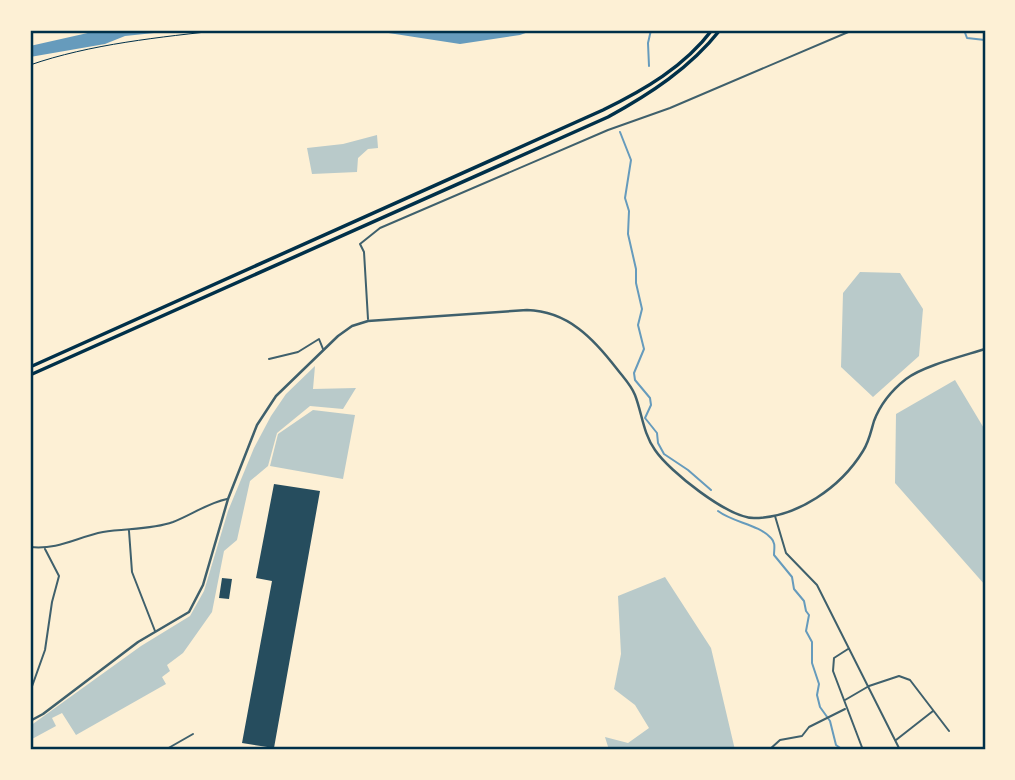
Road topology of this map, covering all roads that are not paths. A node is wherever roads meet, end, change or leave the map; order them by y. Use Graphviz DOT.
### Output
graph roads {
  1 [pos="712,30"];
  2 [pos="720,30"];
  3 [pos="853,30"];
  4 [pos="368,321"];
  5 [pos="985,349"];
  6 [pos="323,350"];
  7 [pos="270,359"];
  8 [pos="30,367"];
  9 [pos="30,375"];
  10 [pos="228,499"];
  11 [pos="775,514"];
  12 [pos="129,530"];
  13 [pos="30,547"];
  14 [pos="45,548"];
  15 [pos="156,631"];
  16 [pos="848,649"];
  17 [pos="869,686"];
  18 [pos="30,692"];
  19 [pos="845,700"];
  20 [pos="846,708"];
  21 [pos="933,711"];
  22 [pos="30,721"];
  23 [pos="949,731"];
  24 [pos="193,734"];
  25 [pos="896,740"];
  26 [pos="165,750"];
  27 [pos="769,750"];
  28 [pos="863,750"];
  29 [pos="900,750"];
  1 -- 8 [label="highway"];
  2 -- 9 [label="highway"];
  3 -- 4 [label="street"];
  4 -- 6 [label="street"];
  4 -- 11 [label="street"];
  5 -- 11 [label="street"];
  6 -- 7 [label="street"];
  6 -- 10 [label="street"];
  10 -- 12 [label="street"];
  10 -- 15 [label="street"];
  11 -- 16 [label="street"];
  12 -- 14 [label="street"];
  12 -- 15 [label="street"];
  13 -- 14 [label="street"];
  14 -- 18 [label="street"];
  15 -- 22 [label="street"];
  16 -- 17 [label="street"];
  16 -- 19 [label="street"];
  17 -- 19 [label="street"];
  17 -- 21 [label="street"];
  17 -- 25 [label="street"];
  19 -- 20 [label="street"];
  20 -- 27 [label="street"];
  20 -- 28 [label="street"];
  21 -- 23 [label="street"];
  21 -- 25 [label="street"];
  24 -- 26 [label="street"];
  25 -- 29 [label="street"];
}
